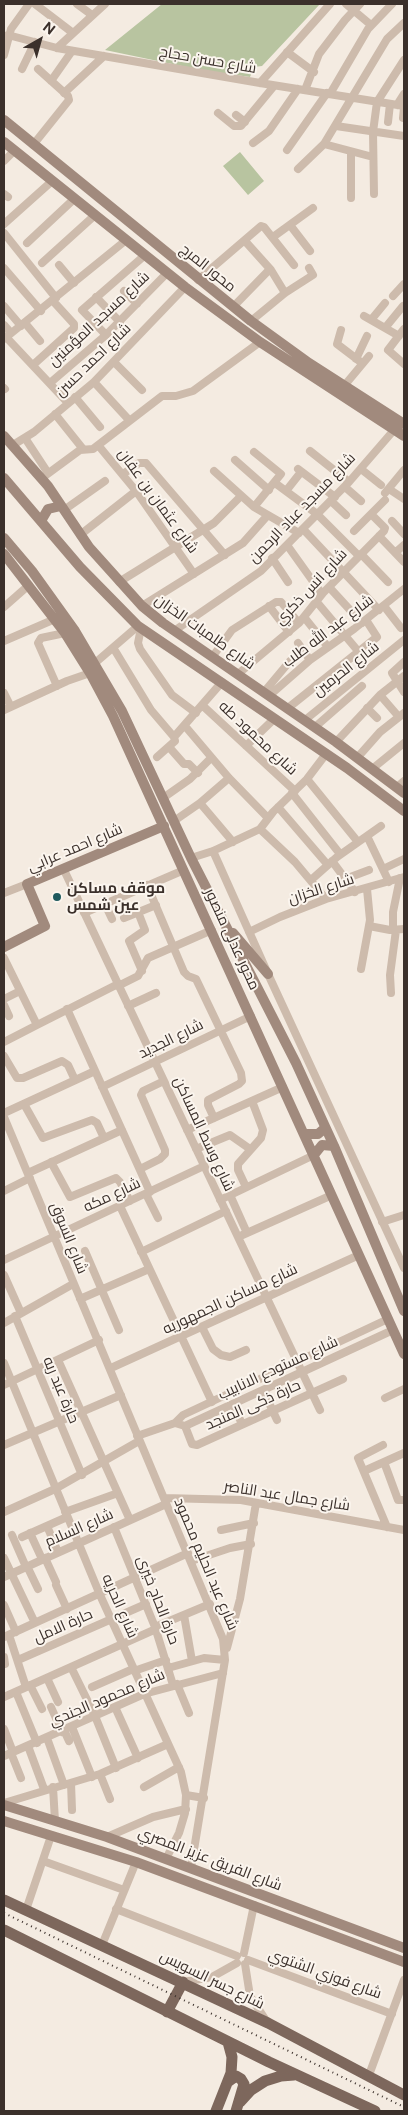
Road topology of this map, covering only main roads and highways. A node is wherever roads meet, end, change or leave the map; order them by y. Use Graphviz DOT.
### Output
graph roads {
  1 [pos="4,120"];
  2 [pos="4,142"];
  3 [pos="215,293"];
  4 [pos="207,303"];
  5 [pos="404,424"];
  6 [pos="4,436"];
  7 [pos="404,436"];
  8 [pos="4,480"];
  9 [pos="62,508"];
  10 [pos="41,521"];
  11 [pos="4,538"];
  12 [pos="4,554"];
  13 [pos="7,566"];
  14 [pos="93,668"];
  15 [pos="402,787"];
  16 [pos="403,806"];
  17 [pos="169,824"];
  18 [pos="221,919"];
  19 [pos="4,947"];
  20 [pos="268,974"];
  21 [pos="325,1128"];
  22 [pos="304,1134"];
  23 [pos="334,1146"];
  24 [pos="314,1155"];
  25 [pos="404,1312"];
  26 [pos="404,1354"];
  27 [pos="4,1804"];
  28 [pos="4,1821"];
  29 [pos="71,1826"];
  30 [pos="66,1841"];
  31 [pos="244,1888"];
  32 [pos="4,1900"];
  33 [pos="241,1900"];
  34 [pos="4,1930"];
  35 [pos="404,1948"];
  36 [pos="404,1962"];
  37 [pos="183,1982"];
  38 [pos="167,2012"];
  39 [pos="228,2042"];
  40 [pos="297,2075"];
  41 [pos="229,2081"];
  42 [pos="404,2094"];
  43 [pos="238,2107"];
  44 [pos="216,2111"];
  45 [pos="375,2111"];
  1 -- 3 [label="main road, محور المرج"];
  2 -- 4 [label="main road, محور المرج"];
  3 -- 4 [label="main road"];
  3 -- 5 [label="main road, محور المرج"];
  4 -- 7 [label="main road, محور المرج"];
  6 -- 9 [label="main road, شارع طلمبات الخزان"];
  8 -- 10 [label="main road, شارع طلمبات الخزان"];
  9 -- 10 [label="main road"];
  9 -- 15 [label="main road, شارع طلمبات الخزان"];
  10 -- 16 [label="main road, شارع طلمبات الخزان"];
  11 -- 14 [label="main road, محور عدلى منصور"];
  12 -- 13 [label="main road, محور عدلى منصور"];
  13 -- 14 [label="main road, محور عدلى منصور"];
  14 -- 17 [label="main road, محور عدلى منصور"];
  14 -- 17 [label="main road, محور عدلى منصور"];
  17 -- 18 [label="main road, محور عدلى منصور"];
  17 -- 19 [label="main road, شارع احمد عرابي"];
  17 -- 22 [label="main road, محور عدلى منصور"];
  18 -- 20 [label="main road"];
  18 -- 21 [label="main road, محور عدلى منصور"];
  21 -- 22 [label="main road"];
  21 -- 23 [label="main road, محور عدلى منصور"];
  22 -- 24 [label="main road, محور عدلى منصور"];
  23 -- 24 [label="main road"];
  23 -- 25 [label="main road, محور عدلى منصور"];
  24 -- 26 [label="main road, محور عدلى منصور"];
  27 -- 29 [label="main road, شارع الفريق عزيز المصري"];
  28 -- 30 [label="main road, شارع الفريق عزيز المصري"];
  29 -- 30 [label="main road"];
  29 -- 31 [label="main road, شارع الفريق عزيز المصري"];
  30 -- 33 [label="main road, شارع الفريق عزيز المصري"];
  31 -- 33 [label="main road"];
  31 -- 35 [label="main road, شارع الفريق عزيز المصري"];
  32 -- 37 [label="main road, شارع جسر السويس"];
  33 -- 36 [label="main road, شارع الفريق عزيز المصري"];
  34 -- 38 [label="main road"];
  37 -- 38 [label="main road"];
  37 -- 42 [label="main road, شارع جسر السويس"];
  38 -- 39 [label="main road"];
  39 -- 40 [label="main road"];
  39 -- 41 [label="main road"];
  40 -- 43 [label="main road"];
  40 -- 45 [label="main road"];
  41 -- 43 [label="main road"];
  41 -- 44 [label="main road"];
}
